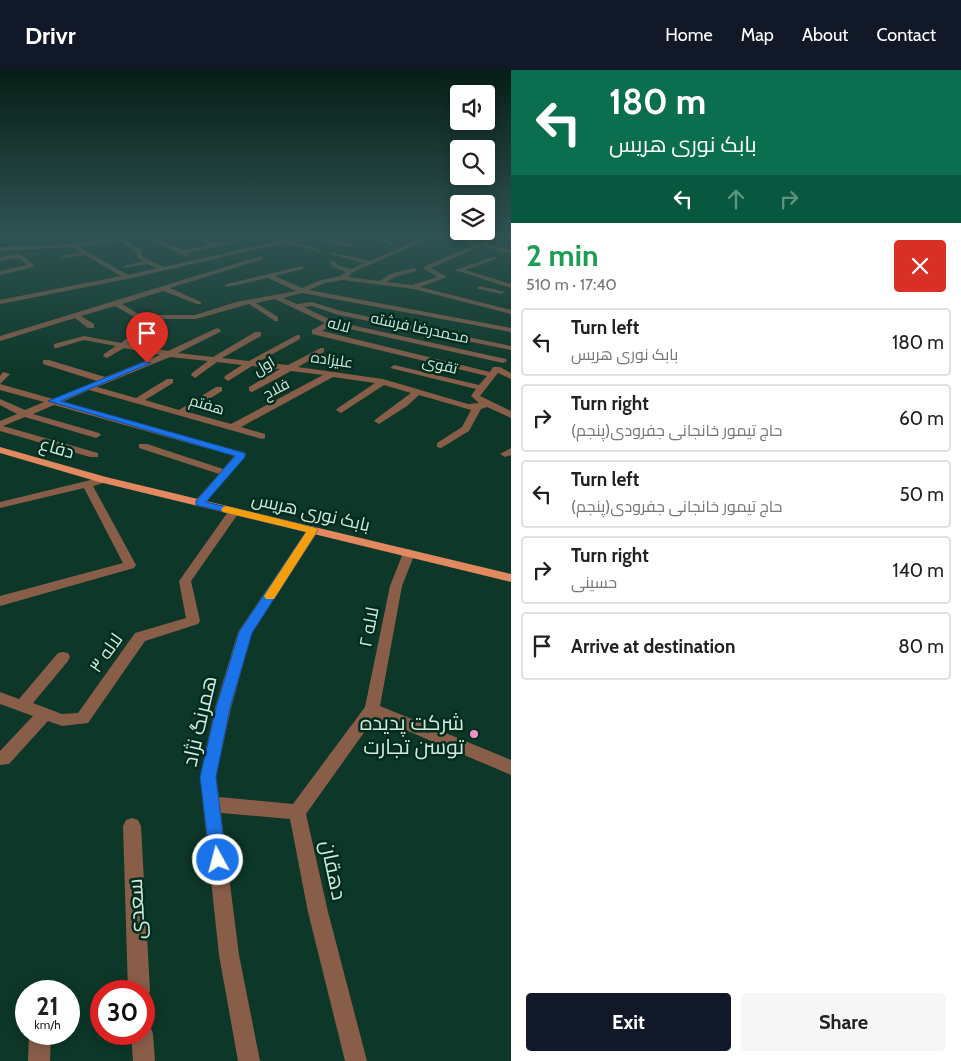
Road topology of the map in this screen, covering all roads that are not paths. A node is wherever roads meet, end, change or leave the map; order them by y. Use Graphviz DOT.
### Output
graph roads {
  1 [pos="105,281"];
  2 [pos="184,281"];
  3 [pos="244,281"];
  4 [pos="280,281"];
  5 [pos="322,281"];
  6 [pos="374,281"];
  7 [pos="430,281"];
  8 [pos="495,281"];
  9 [pos="382,282"];
  10 [pos="227,285"];
  11 [pos="414,286"];
  12 [pos="511,286"];
  13 [pos="163,288"];
  14 [pos="480,288"];
  15 [pos="302,291"];
  16 [pos="511,294"];
  17 [pos="276,297"];
  18 [pos="249,301"];
  19 [pos="0,302"];
  20 [pos="116,303"];
  21 [pos="199,303"];
  22 [pos="298,306"];
  23 [pos="511,312"];
  24 [pos="75,316"];
  25 [pos="275,319"];
  26 [pos="331,323"];
  27 [pos="91,326"];
  28 [pos="217,330"];
  29 [pos="511,330"];
  30 [pos="258,334"];
  31 [pos="297,337"];
  32 [pos="130,338"];
  33 [pos="0,339"];
  34 [pos="57,346"];
  35 [pos="122,346"];
  36 [pos="145,350"];
  37 [pos="321,350"];
  38 [pos="169,354"];
  39 [pos="508,355"];
  40 [pos="107,356"];
  41 [pos="214,359"];
  42 [pos="46,362"];
  43 [pos="251,363"];
  44 [pos="290,368"];
  45 [pos="394,368"];
  46 [pos="494,372"];
  47 [pos="6,374"];
  48 [pos="195,374"];
  49 [pos="332,374"];
  50 [pos="511,376"];
  51 [pos="228,378"];
  52 [pos="104,380"];
  53 [pos="170,381"];
  54 [pos="0,382"];
  55 [pos="384,382"];
  56 [pos="0,387"];
  57 [pos="87,387"];
  58 [pos="481,388"];
  59 [pos="219,389"];
  60 [pos="252,390"];
  61 [pos="417,392"];
  62 [pos="52,401"];
  63 [pos="137,401"];
  64 [pos="0,402"];
  65 [pos="481,404"];
  66 [pos="341,410"];
  67 [pos="180,413"];
  68 [pos="25,414"];
  69 [pos="511,415"];
  70 [pos="379,421"];
  71 [pos="0,424"];
  72 [pos="0,428"];
  73 [pos="232,428"];
  74 [pos="96,435"];
  75 [pos="262,436"];
  76 [pos="441,445"];
  77 [pos="143,446"];
  78 [pos="0,450"];
  79 [pos="94,455"];
  80 [pos="226,473"];
  81 [pos="103,480"];
  82 [pos="87,484"];
  83 [pos="199,503"];
  84 [pos="0,505"];
  85 [pos="234,511"];
  86 [pos="312,530"];
  87 [pos="409,553"];
  88 [pos="511,578"];
  89 [pos="0,601"];
  90 [pos="63,657"];
  91 [pos="0,698"];
  92 [pos="22,706"];
  93 [pos="372,709"];
  94 [pos="45,714"];
  95 [pos="3,759"];
  96 [pos="511,768"];
  97 [pos="211,804"];
  98 [pos="297,812"];
  99 [pos="132,826"];
  100 [pos="139,980"];
  101 [pos="40,1045"];
  102 [pos="143,1045"];
  103 [pos="39,1061"];
  104 [pos="144,1061"];
  105 [pos="249,1061"];
  106 [pos="356,1061"];
  1 -- 19 [label="street"];
  2 -- 13 [label="street"];
  3 -- 10 [label="street"];
  4 -- 15 [label="street"];
  5 -- 15 [label="street"];
  6 -- 9 [label="street"];
  7 -- 11 [label="street"];
  8 -- 12 [label="street"];
  9 -- 11 [label="street"];
  11 -- 23 [label="street"];
  13 -- 20 [label="street"];
  13 -- 21 [label="street"];
  14 -- 16 [label="street"];
  15 -- 17 [label="street"];
  15 -- 29 [label="street"];
  17 -- 18 [label="street"];
  17 -- 22 [label="street, محمدرضا فرشته"];
  18 -- 20 [label="street"];
  18 -- 25 [label="street"];
  20 -- 24 [label="street"];
  22 -- 26 [label="street, محمدرضا فرشته"];
  22 -- 39 [label="street"];
  24 -- 27 [label="street"];
  24 -- 33 [label="street"];
  26 -- 39 [label="street, محمدرضا فرشته"];
  26 -- 46 [label="street, لاله"];
  28 -- 38 [label="street"];
  30 -- 41 [label="street"];
  31 -- 43 [label="street"];
  32 -- 35 [label="street"];
  34 -- 35 [label="street, علیزاده"];
  35 -- 38 [label="street, علیزاده"];
  35 -- 40 [label="street"];
  36 -- 38 [label="street, علیزاده"];
  37 -- 44 [label="street, اول"];
  38 -- 41 [label="street, علیزاده"];
  38 -- 52 [label="street"];
  39 -- 46 [label="street"];
  41 -- 43 [label="street, علیزاده"];
  41 -- 48 [label="street"];
  42 -- 52 [label="street"];
  43 -- 44 [label="street, علیزاده"];
  43 -- 51 [label="street"];
  44 -- 49 [label="street, علیزاده"];
  44 -- 60 [label="street, اول"];
  45 -- 58 [label="street, تقوی"];
  46 -- 50 [label="street"];
  46 -- 58 [label="street"];
  47 -- 54 [label="street"];
  49 -- 55 [label="street, علیزاده"];
  49 -- 73 [label="street, فلاح"];
  52 -- 57 [label="street"];
  53 -- 63 [label="street"];
  55 -- 61 [label="street, علیزاده"];
  55 -- 66 [label="street"];
  56 -- 62 [label="street"];
  57 -- 62 [label="street"];
  57 -- 63 [label="street, هفتم"];
  58 -- 65 [label="street"];
  59 -- 67 [label="street"];
  61 -- 65 [label="street, علیزاده"];
  61 -- 70 [label="street"];
  62 -- 68 [label="street"];
  62 -- 80 [label="street"];
  63 -- 67 [label="street, هفتم"];
  64 -- 68 [label="street"];
  65 -- 69 [label="street, علیزاده"];
  65 -- 76 [label="street"];
  67 -- 73 [label="street, هفتم"];
  68 -- 71 [label="street"];
  68 -- 74 [label="street"];
  72 -- 79 [label="street"];
  73 -- 75 [label="street, هفتم"];
  77 -- 80 [label="street"];
  78 -- 81 [label="main road, دفاع"];
  80 -- 83 [label="street"];
  81 -- 82 [label="street"];
  81 -- 83 [label="main road, بابک نوری هریس"];
  82 -- 84 [label="street"];
  82 -- 89 [label="street"];
  83 -- 85 [label="main road, بابک نوری هریس"];
  85 -- 86 [label="main road, بابک نوری هریس"];
  85 -- 94 [label="street, لاله ۳"];
  86 -- 87 [label="main road, بابک نوری هریس"];
  86 -- 97 [label="street, همرنگ نژاد"];
  87 -- 88 [label="main road, بابک نوری هریس"];
  87 -- 93 [label="street, لاله ۲"];
  90 -- 92 [label="street"];
  91 -- 92 [label="street, لاله ۳"];
  92 -- 94 [label="street, لاله ۳"];
  93 -- 96 [label="street"];
  93 -- 98 [label="street"];
  94 -- 95 [label="street"];
  97 -- 98 [label="street"];
  97 -- 105 [label="street, همرنگ نژاد"];
  98 -- 106 [label="street, دهقان"];
  99 -- 100 [label="street, سعدی"];
  101 -- 103 [label="street"];
  102 -- 104 [label="street"];
}
